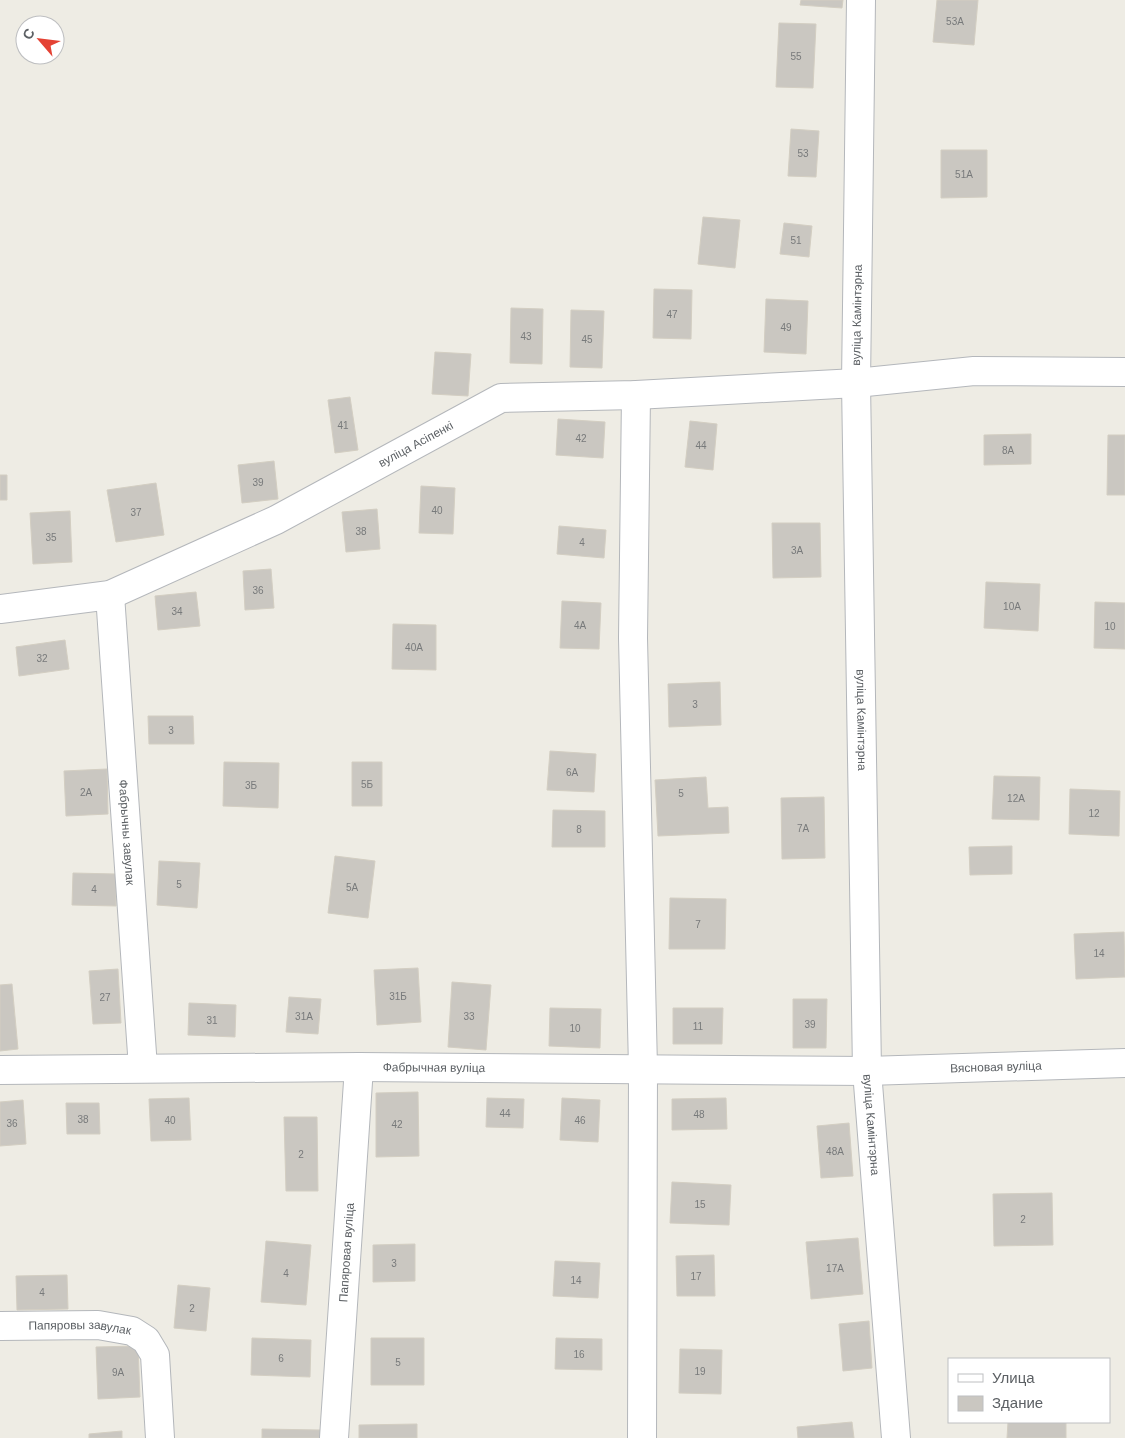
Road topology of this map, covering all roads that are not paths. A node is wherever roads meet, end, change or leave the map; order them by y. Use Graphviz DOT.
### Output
graph roads {
  1 [pos="861,0"];
  2 [pos="1125,372"];
  3 [pos="856,384"];
  4 [pos="636,395"];
  5 [pos="110,595"];
  6 [pos="0,609"];
  7 [pos="1125,1063"];
  8 [pos="359,1067"];
  9 [pos="143,1068"];
  10 [pos="643,1068"];
  11 [pos="0,1070"];
  12 [pos="867,1071"];
  13 [pos="0,1326"];
  14 [pos="160,1438"];
  15 [pos="334,1438"];
  16 [pos="642,1438"];
  17 [pos="896,1438"];
  1 -- 3 [label="street, вуліца Камінтэрна"];
  2 -- 3 [label="street, вуліца Асіпенкі"];
  3 -- 4 [label="street, вуліца Асіпенкі"];
  3 -- 12 [label="street, вуліца Камінтэрна"];
  4 -- 5 [label="street, вуліца Асіпенкі"];
  4 -- 10 [label="street"];
  5 -- 6 [label="street, вуліца Асіпенкі"];
  5 -- 9 [label="street, Фабрычны завулак"];
  7 -- 12 [label="street, Вясновая вуліца"];
  8 -- 9 [label="street, Фабрычная вуліца"];
  8 -- 10 [label="street, Фабрычная вуліца"];
  8 -- 15 [label="street, Папяровая вуліца"];
  9 -- 11 [label="street, Фабрычная вуліца"];
  10 -- 12 [label="street, Фабрычная вуліца"];
  10 -- 16 [label="street"];
  12 -- 17 [label="street, вуліца Камінтэрна"];
  13 -- 14 [label="street, Папяровы завулак"];
}
